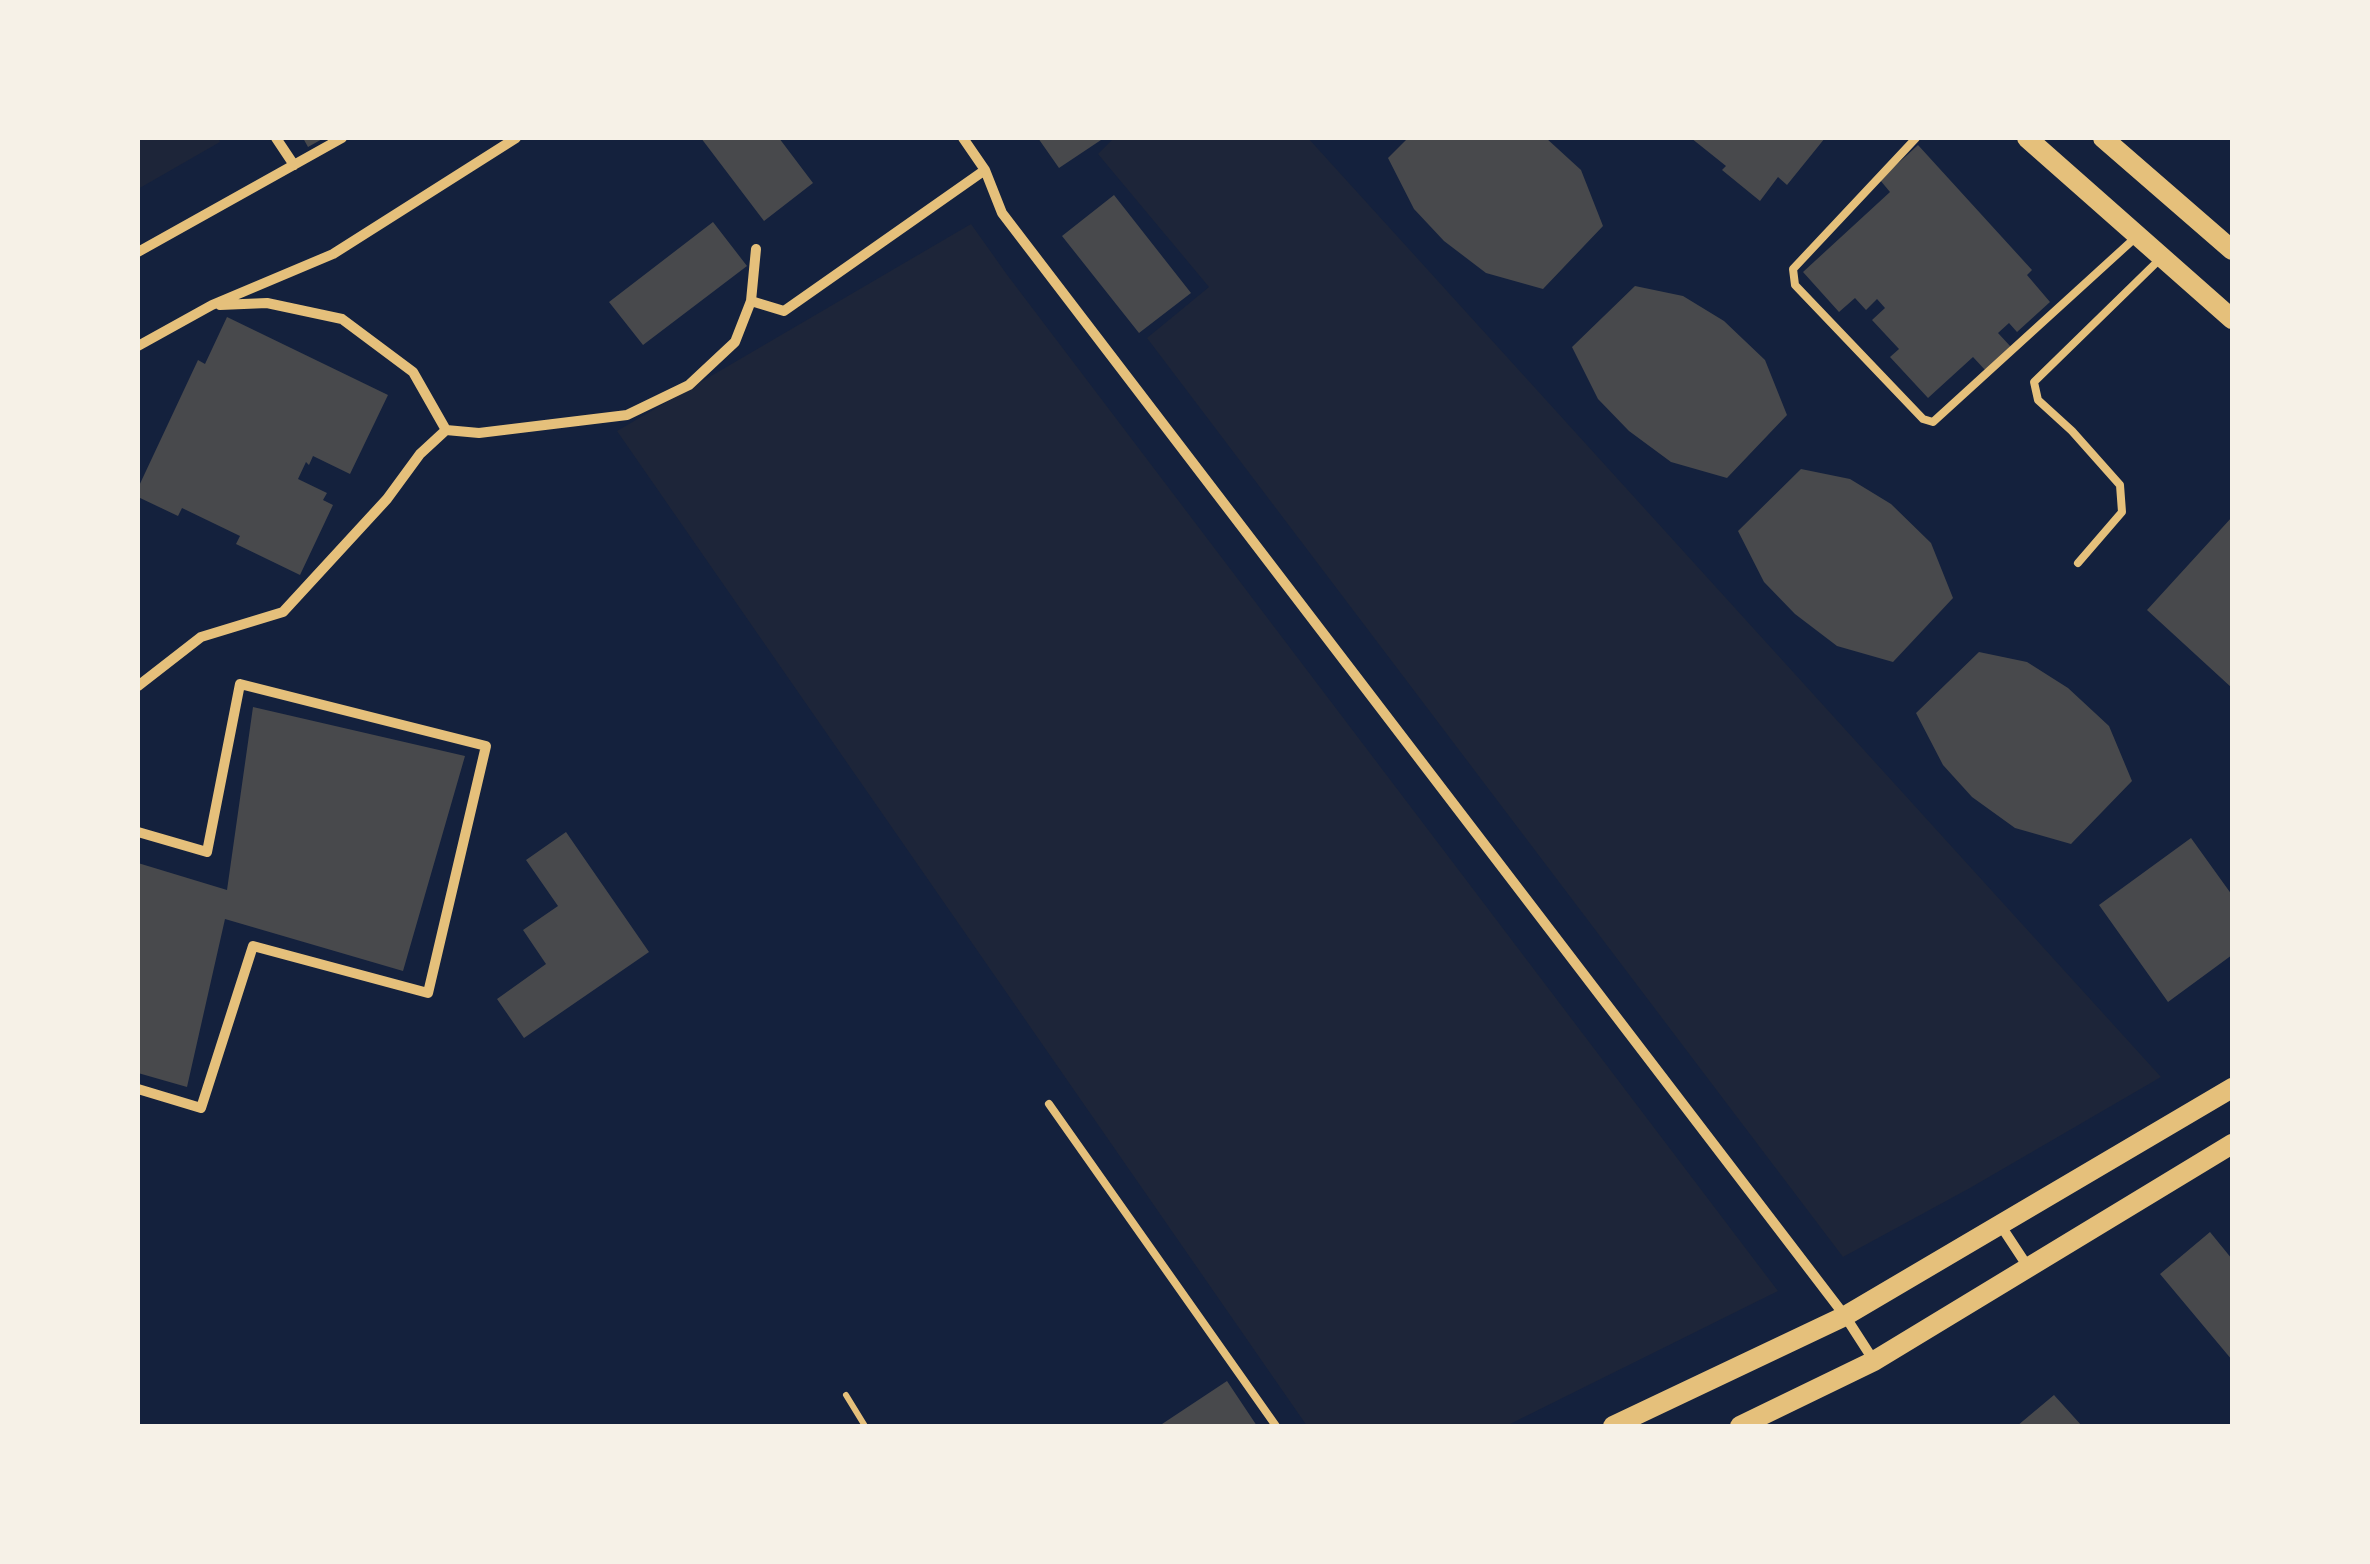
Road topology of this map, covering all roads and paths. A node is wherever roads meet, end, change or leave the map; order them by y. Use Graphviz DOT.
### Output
graph roads {
  1 [pos="276,138"];
  2 [pos="342,138"];
  3 [pos="516,138"];
  4 [pos="963,138"];
  5 [pos="1916,138"];
  6 [pos="2026,138"];
  7 [pos="2103,138"];
  8 [pos="294,166"];
  9 [pos="984,170"];
  10 [pos="2138,236"];
  11 [pos="756,249"];
  12 [pos="2232,250"];
  13 [pos="138,252"];
  14 [pos="2162,256"];
  15 [pos="751,301"];
  16 [pos="212,305"];
  17 [pos="2232,319"];
  18 [pos="138,346"];
  19 [pos="446,430"];
  20 [pos="2078,563"];
  21 [pos="138,686"];
  22 [pos="138,832"];
  23 [pos="2232,1088"];
  24 [pos="138,1090"];
  25 [pos="1049,1104"];
  26 [pos="2232,1144"];
  27 [pos="2001,1226"];
  28 [pos="2030,1269"];
  29 [pos="1845,1316"];
  30 [pos="1874,1362"];
  31 [pos="846,1396"];
  32 [pos="865,1426"];
  33 [pos="1276,1426"];
  34 [pos="1613,1426"];
  35 [pos="1740,1426"];
  1 -- 8 [label="street"];
  2 -- 8 [label="street"];
  3 -- 16 [label="street"];
  4 -- 9 [label="street"];
  5 -- 10 [label="lane"];
  6 -- 10 [label="main road"];
  7 -- 12 [label="main road"];
  8 -- 13 [label="street"];
  9 -- 15 [label="street"];
  9 -- 29 [label="street"];
  10 -- 14 [label="main road"];
  11 -- 15 [label="street"];
  14 -- 17 [label="main road"];
  14 -- 20 [label="lane"];
  15 -- 19 [label="street"];
  16 -- 18 [label="street"];
  16 -- 19 [label="street"];
  19 -- 21 [label="street"];
  22 -- 24 [label="street"];
  23 -- 27 [label="main road"];
  25 -- 33 [label="lane"];
  26 -- 28 [label="main road"];
  27 -- 28 [label="street"];
  27 -- 29 [label="main road"];
  28 -- 30 [label="main road"];
  29 -- 30 [label="street"];
  29 -- 34 [label="main road"];
  30 -- 35 [label="main road"];
  31 -- 32 [label="path"];
}
